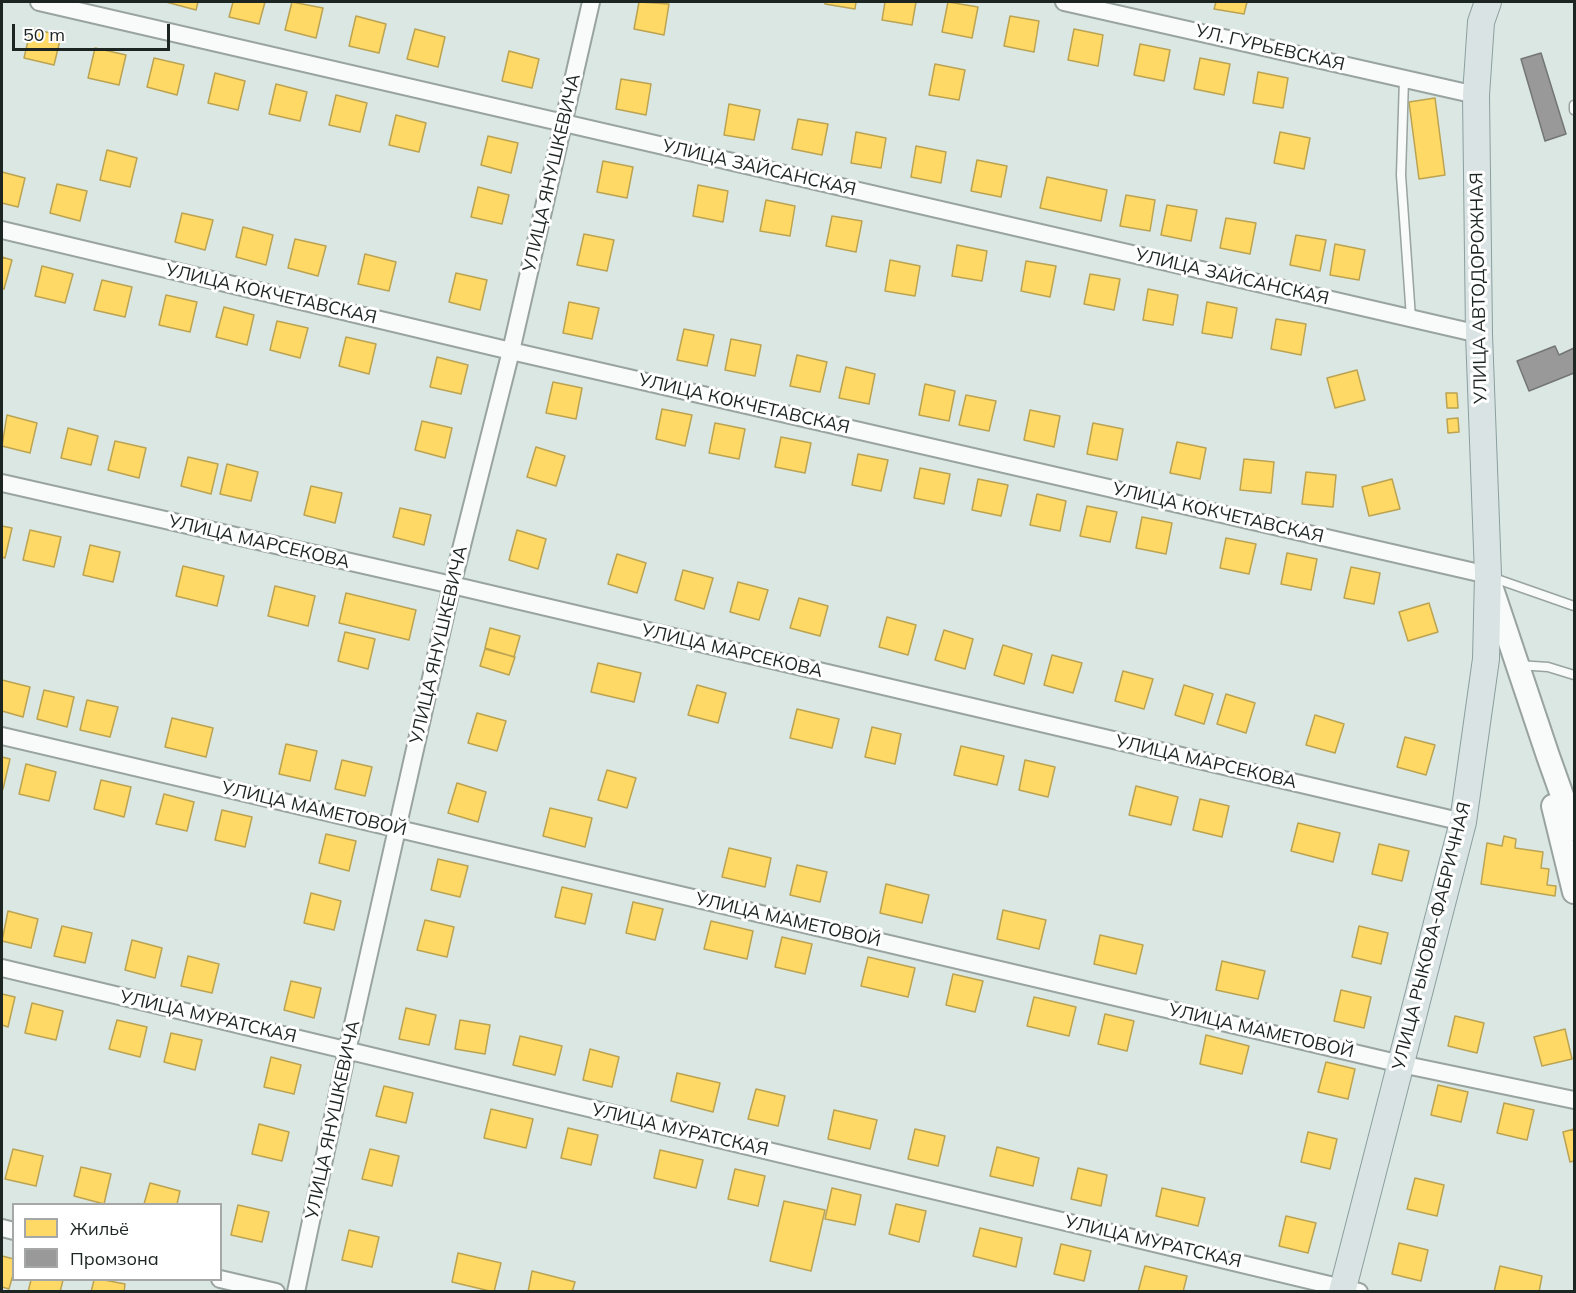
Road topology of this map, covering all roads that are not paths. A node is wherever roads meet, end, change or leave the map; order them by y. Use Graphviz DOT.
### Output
graph roads {
  1 [pos="39,2"];
  2 [pos="591,2"];
  3 [pos="1064,2"];
  4 [pos="1488,2"];
  5 [pos="1404,79"];
  6 [pos="1476,95"];
  7 [pos="1575,105"];
  8 [pos="1575,110"];
  9 [pos="563,123"];
  10 [pos="2,230"];
  11 [pos="1411,318"];
  12 [pos="1479,334"];
  13 [pos="511,351"];
  14 [pos="2,483"];
  15 [pos="1488,575"];
  16 [pos="452,585"];
  17 [pos="1575,606"];
  18 [pos="1518,665"];
  19 [pos="1575,675"];
  20 [pos="2,736"];
  21 [pos="1548,756"];
  22 [pos="1463,822"];
  23 [pos="396,828"];
  24 [pos="1575,829"];
  25 [pos="1575,892"];
  26 [pos="2,968"];
  27 [pos="347,1051"];
  28 [pos="1401,1064"];
  29 [pos="1575,1100"];
  30 [pos="222,1279"];
  31 [pos="1348,1290"];
  32 [pos="276,1292"];
  33 [pos="297,1292"];
  1 -- 9 [label="street, УЛИЦА ЗАЙСАНСКАЯ"];
  2 -- 9 [label="street, УЛИЦА ЯНУШКЕВИЧА"];
  3 -- 5 [label="street, УЛ. ГУРЬЕВСКАЯ"];
  4 -- 6 [label="main road, УЛИЦА АВТОДОРОЖНАЯ"];
  5 -- 6 [label="street, УЛ. ГУРЬЕВСКАЯ"];
  5 -- 11 [label="lane"];
  6 -- 12 [label="main road, УЛИЦА АВТОДОРОЖНАЯ"];
  7 -- 8 [label="lane"];
  9 -- 11 [label="street, УЛИЦА ЗАЙСАНСКАЯ"];
  9 -- 13 [label="street, УЛИЦА ЯНУШКЕВИЧА"];
  10 -- 13 [label="street, УЛИЦА КОКЧЕТАВСКАЯ"];
  11 -- 12 [label="street, УЛИЦА ЗАЙСАНСКАЯ"];
  12 -- 15 [label="main road, УЛИЦА АВТОДОРОЖНАЯ"];
  13 -- 15 [label="street, УЛИЦА КОКЧЕТАВСКАЯ"];
  13 -- 16 [label="street, УЛИЦА ЯНУШКЕВИЧА"];
  14 -- 16 [label="street, УЛИЦА МАРСЕКОВА"];
  15 -- 17 [label="lane"];
  15 -- 18 [label="main road"];
  15 -- 22 [label="main road, УЛИЦА РЫКОВА-ФАБРИЧНАЯ"];
  16 -- 22 [label="street, УЛИЦА МАРСЕКОВА"];
  16 -- 23 [label="street, УЛИЦА ЯНУШКЕВИЧА"];
  18 -- 19 [label="lane"];
  18 -- 21 [label="main road"];
  20 -- 23 [label="street, УЛИЦА МАМЕТОВОЙ"];
  21 -- 24 [label="main road"];
  21 -- 25 [label="main road"];
  22 -- 28 [label="main road, УЛИЦА РЫКОВА-ФАБРИЧНАЯ"];
  23 -- 27 [label="street, УЛИЦА ЯНУШКЕВИЧА"];
  23 -- 28 [label="street, УЛИЦА МАМЕТОВОЙ"];
  26 -- 27 [label="street, УЛИЦА МУРАТСКАЯ"];
  27 -- 31 [label="street, УЛИЦА МУРАТСКАЯ"];
  27 -- 33 [label="street, УЛИЦА ЯНУШКЕВИЧА"];
  28 -- 29 [label="street, УЛИЦА МАМЕТОВОЙ"];
  28 -- 31 [label="main road, УЛИЦА РЫКОВА-ФАБРИЧНАЯ"];
  30 -- 32 [label="street"];
}
